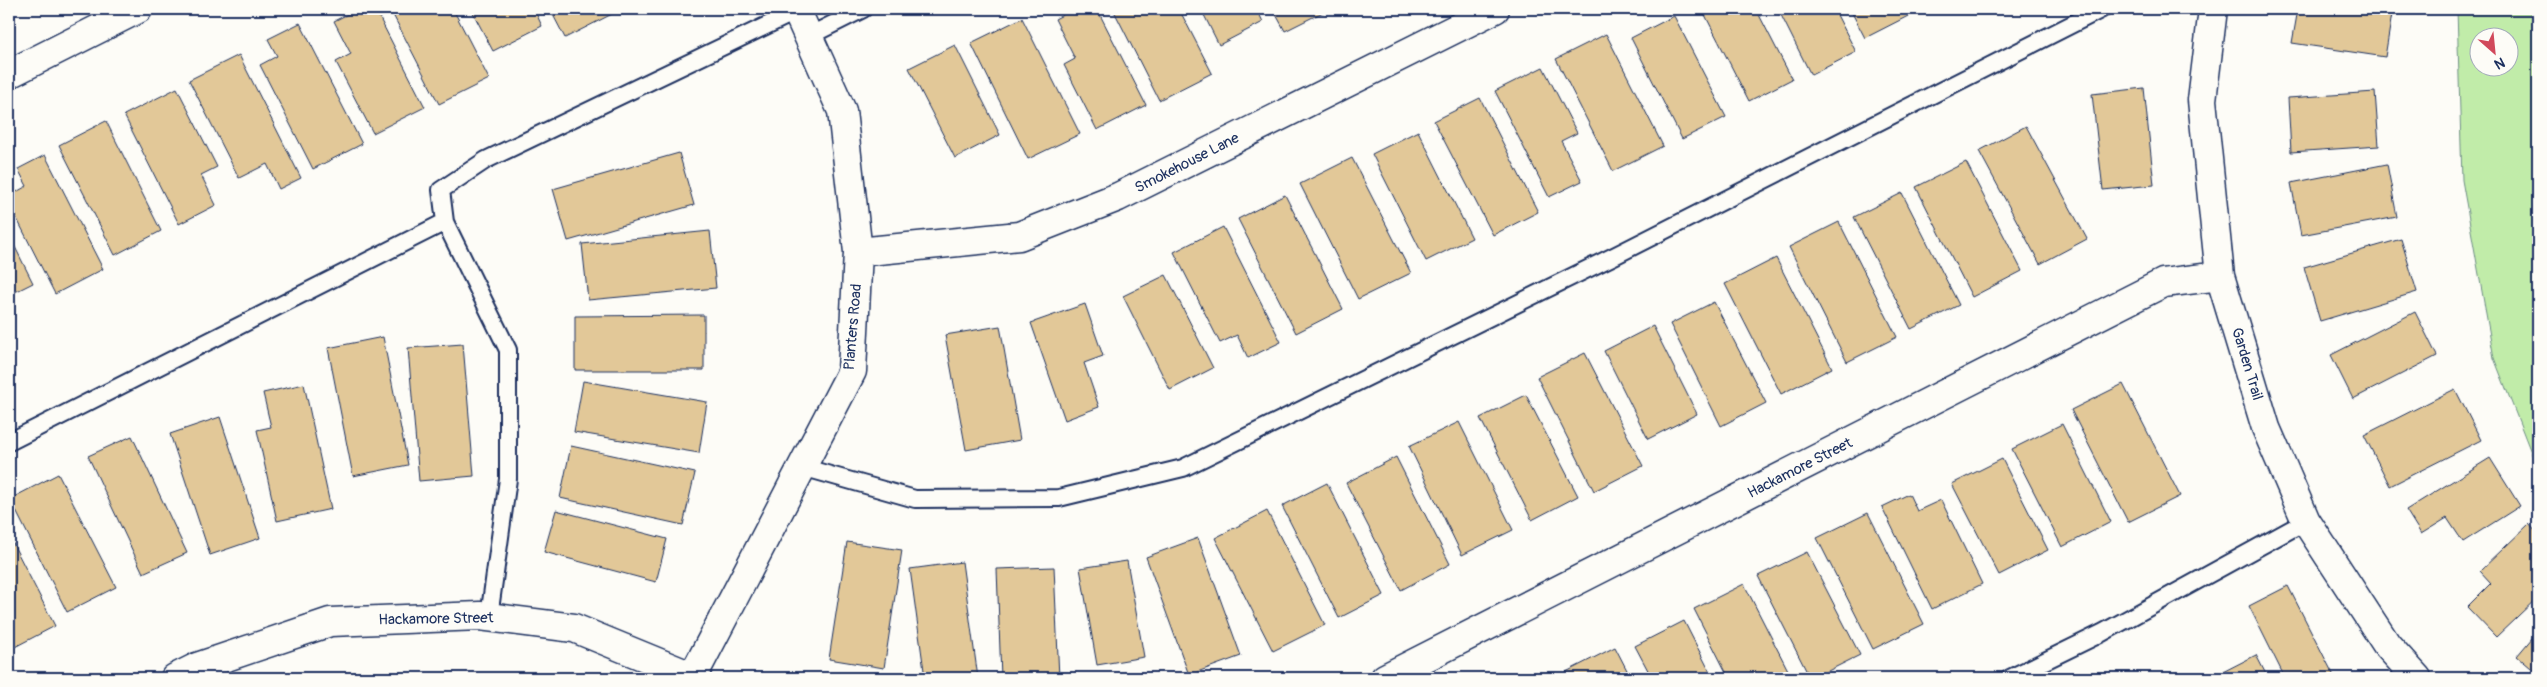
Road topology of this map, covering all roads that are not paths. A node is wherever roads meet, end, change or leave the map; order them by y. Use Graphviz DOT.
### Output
graph roads {
  1 [pos="138,9"];
  2 [pos="863,9"];
  3 [pos="1495,9"];
  4 [pos="2102,9"];
  5 [pos="2213,9"];
  6 [pos="797,10"];
  7 [pos="809,36"];
  8 [pos="9,74"];
  9 [pos="445,222"];
  10 [pos="858,252"];
  11 [pos="2220,276"];
  12 [pos="9,442"];
  13 [pos="802,467"];
  14 [pos="2306,521"];
  15 [pos="489,617"];
  16 [pos="175,678"];
  17 [pos="694,678"];
  18 [pos="1385,678"];
  19 [pos="2010,678"];
  20 [pos="2417,678"];
  1 -- 8 [label="street"];
  2 -- 7 [label="lane"];
  3 -- 10 [label="street, Smokehouse Lane"];
  4 -- 13 [label="lane"];
  5 -- 11 [label="street, Garden Trail"];
  6 -- 7 [label="street, Planters Road"];
  6 -- 9 [label="lane"];
  7 -- 10 [label="street, Planters Road"];
  9 -- 12 [label="lane"];
  9 -- 15 [label="lane"];
  10 -- 13 [label="street, Planters Road"];
  11 -- 14 [label="street, Garden Trail"];
  11 -- 18 [label="street, Hackamore Street"];
  13 -- 17 [label="street, Planters Road"];
  14 -- 19 [label="lane"];
  14 -- 20 [label="street, Garden Trail"];
  15 -- 16 [label="street, Hackamore Street"];
  15 -- 17 [label="street, Hackamore Street"];
}
